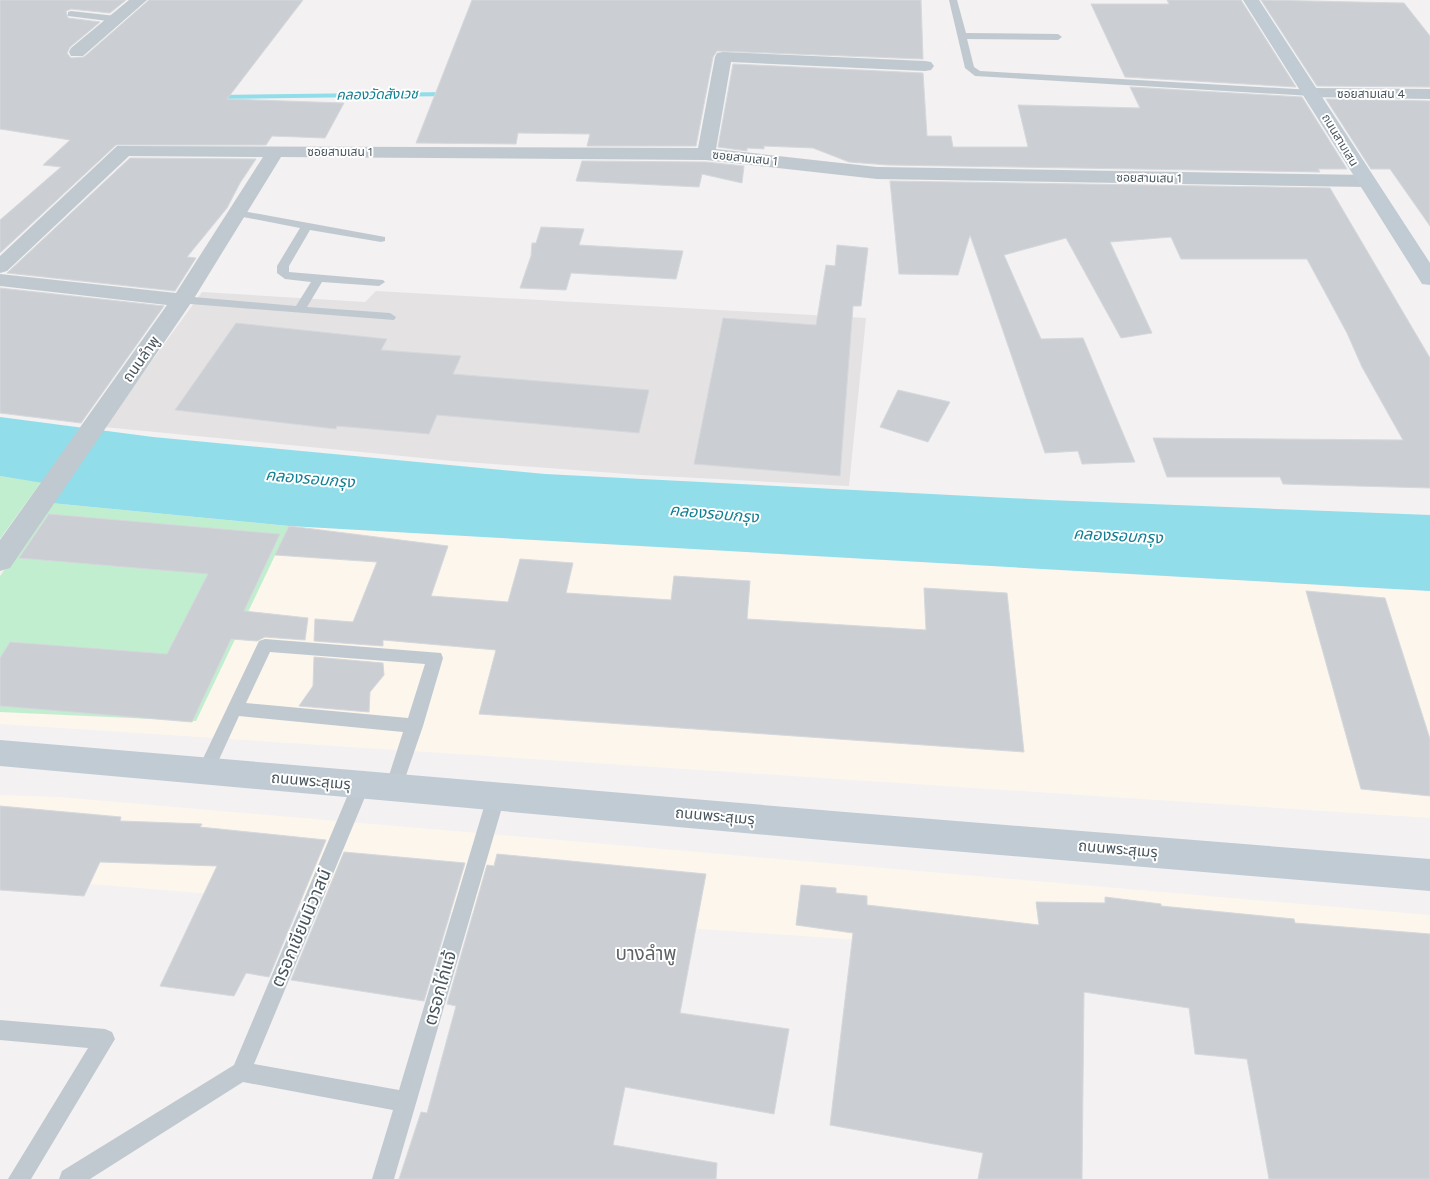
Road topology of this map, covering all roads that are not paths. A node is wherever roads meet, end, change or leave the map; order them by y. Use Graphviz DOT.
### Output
graph roads {
  1 [pos="139,0"];
  2 [pos="953,0"];
  3 [pos="1251,0"];
  4 [pos="71,14"];
  5 [pos="116,19"];
  6 [pos="961,36"];
  7 [pos="1058,37"];
  8 [pos="77,52"];
  9 [pos="925,66"];
  10 [pos="1312,93"];
  11 [pos="1430,94"];
  12 [pos="275,152"];
  13 [pos="706,154"];
  14 [pos="1366,181"];
  15 [pos="237,213"];
  16 [pos="307,226"];
  17 [pos="380,239"];
  18 [pos="0,266"];
  19 [pos="318,279"];
  20 [pos="1430,279"];
  21 [pos="0,280"];
  22 [pos="379,282"];
  23 [pos="182,300"];
  24 [pos="300,309"];
  25 [pos="390,317"];
  26 [pos="0,561"];
  27 [pos="234,709"];
  28 [pos="414,726"];
  29 [pos="0,753"];
  30 [pos="206,772"];
  31 [pos="361,785"];
  32 [pos="394,788"];
  33 [pos="496,797"];
  34 [pos="1430,875"];
  35 [pos="0,1030"];
  36 [pos="241,1072"];
  37 [pos="407,1102"];
  38 [pos="19,1179"];
  39 [pos="70,1179"];
  40 [pos="383,1179"];
  1 -- 5 [label="street"];
  2 -- 6 [label="lane"];
  3 -- 10 [label="street, ถนนสามเสน"];
  4 -- 5 [label="lane"];
  5 -- 8 [label="street"];
  6 -- 7 [label="lane"];
  6 -- 10 [label="lane"];
  9 -- 13 [label="street"];
  10 -- 11 [label="street, ซอยสามเสน 4"];
  10 -- 14 [label="street, ถนนสามเสน"];
  12 -- 13 [label="street, ซอยสามเสน 1"];
  12 -- 15 [label="street, ถนนลำพู"];
  12 -- 18 [label="street, ซอยสามเสน 1"];
  13 -- 14 [label="street, ซอยสามเสน 1"];
  14 -- 20 [label="street, ถนนสามเสน"];
  15 -- 16 [label="lane"];
  15 -- 23 [label="street, ถนนลำพู"];
  16 -- 17 [label="lane"];
  16 -- 19 [label="lane"];
  19 -- 22 [label="lane"];
  19 -- 24 [label="lane"];
  21 -- 23 [label="street"];
  23 -- 24 [label="lane"];
  23 -- 26 [label="street, ถนนลำพู"];
  24 -- 25 [label="lane"];
  27 -- 28 [label="lane"];
  27 -- 28 [label="lane"];
  27 -- 30 [label="lane"];
  28 -- 32 [label="lane"];
  29 -- 30 [label="street, ถนนพระสุเมรุ"];
  30 -- 31 [label="street, ถนนพระสุเมรุ"];
  31 -- 32 [label="street, ถนนพระสุเมรุ"];
  31 -- 36 [label="lane, ตรอกเขียนนิวาสน์"];
  32 -- 33 [label="street, ถนนพระสุเมรุ"];
  33 -- 34 [label="street, ถนนพระสุเมรุ"];
  33 -- 37 [label="lane, ตรอกไก่แจ้"];
  35 -- 38 [label="lane"];
  36 -- 37 [label="lane"];
  36 -- 39 [label="lane"];
  37 -- 40 [label="lane, ตรอกไก่แจ้"];
}
